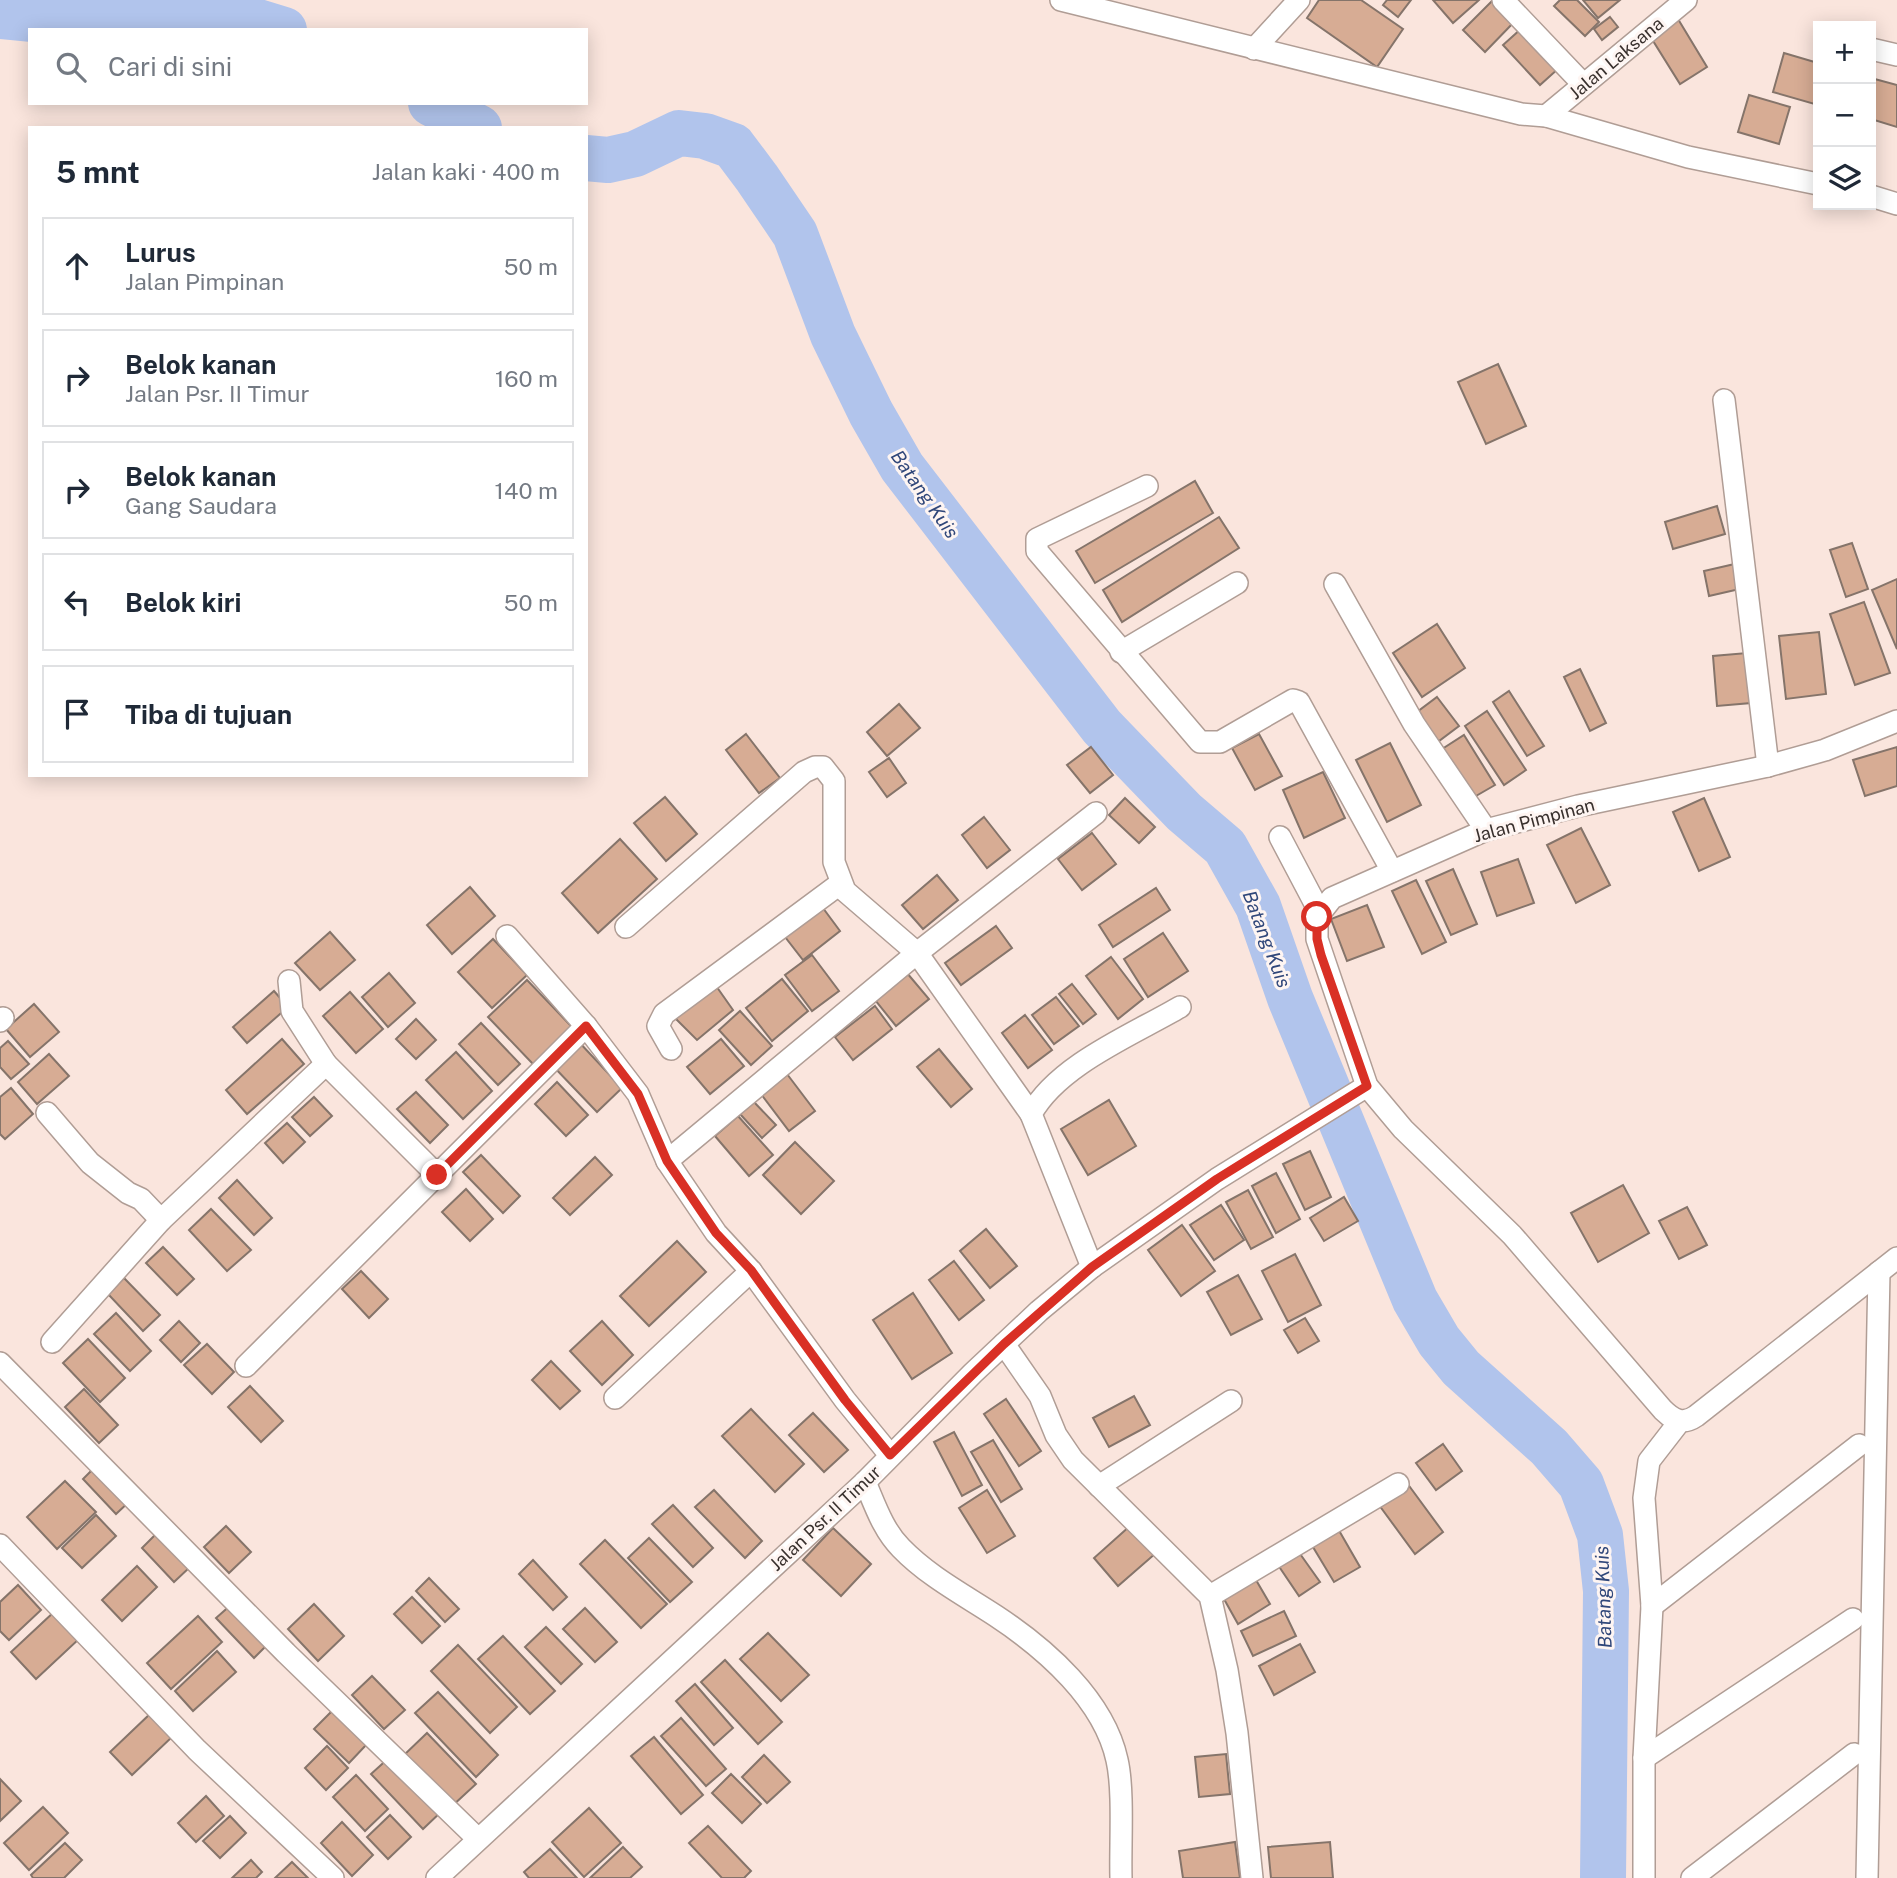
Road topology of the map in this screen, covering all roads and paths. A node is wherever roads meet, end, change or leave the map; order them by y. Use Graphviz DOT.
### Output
graph roads {
  1 [pos="1061,0"];
  2 [pos="1300,0"];
  3 [pos="1503,0"];
  4 [pos="1686,0"];
  5 [pos="1254,49"];
  6 [pos="1876,50"];
  7 [pos="1897,55"];
  8 [pos="1583,84"];
  9 [pos="1546,116"];
  10 [pos="1813,183"];
  11 [pos="1876,198"];
  12 [pos="1897,204"];
  13 [pos="1724,400"];
  14 [pos="1147,486"];
  15 [pos="1237,583"];
  16 [pos="1335,584"];
  17 [pos="1121,652"];
  18 [pos="1897,720"];
  19 [pos="1768,766"];
  20 [pos="1096,813"];
  21 [pos="1486,830"];
  22 [pos="1280,837"];
  23 [pos="1392,871"];
  24 [pos="841,883"];
  25 [pos="1319,912"];
  26 [pos="626,927"];
  27 [pos="506,936"];
  28 [pos="917,953"];
  29 [pos="289,981"];
  30 [pos="1180,1007"];
  31 [pos="586,1026"];
  32 [pos="671,1049"];
  33 [pos="326,1063"];
  34 [pos="1362,1088"];
  35 [pos="47,1113"];
  36 [pos="1031,1114"];
  37 [pos="667,1161"];
  38 [pos="437,1175"];
  39 [pos="161,1220"];
  40 [pos="1897,1258"];
  41 [pos="1092,1267"];
  42 [pos="751,1270"];
  43 [pos="1879,1272"];
  44 [pos="52,1342"];
  45 [pos="1004,1344"];
  46 [pos="0,1363"];
  47 [pos="246,1366"];
  48 [pos="615,1398"];
  49 [pos="1231,1401"];
  50 [pos="1680,1421"];
  51 [pos="1859,1445"];
  52 [pos="890,1455"];
  53 [pos="865,1482"];
  54 [pos="1398,1484"];
  55 [pos="1099,1486"];
  56 [pos="0,1545"];
  57 [pos="1210,1596"];
  58 [pos="1652,1606"];
  59 [pos="1853,1619"];
  60 [pos="1854,1754"];
  61 [pos="1644,1758"];
  62 [pos="478,1839"];
  63 [pos="333,1878"];
  64 [pos="437,1878"];
  65 [pos="1121,1878"];
  66 [pos="1252,1878"];
  67 [pos="1644,1878"];
  68 [pos="1692,1878"];
  69 [pos="1867,1878"];
  1 -- 5 [label="street"];
  2 -- 5 [label="street"];
  3 -- 8 [label="street"];
  4 -- 8 [label="street, Jalan Laksana"];
  5 -- 9 [label="street"];
  6 -- 7 [label="street"];
  8 -- 9 [label="street, Jalan Laksana"];
  9 -- 10 [label="street"];
  11 -- 12 [label="street"];
  13 -- 19 [label="street"];
  14 -- 17 [label="street"];
  15 -- 17 [label="street"];
  16 -- 21 [label="street"];
  17 -- 23 [label="street"];
  18 -- 19 [label="street, Jalan Pimpinan"];
  19 -- 21 [label="street, Jalan Pimpinan"];
  20 -- 28 [label="street"];
  21 -- 23 [label="street, Jalan Pimpinan"];
  22 -- 25 [label="street"];
  23 -- 25 [label="street, Jalan Pimpinan"];
  24 -- 26 [label="street"];
  24 -- 28 [label="street"];
  24 -- 32 [label="street"];
  25 -- 34 [label="street"];
  27 -- 31 [label="street"];
  28 -- 36 [label="street"];
  28 -- 37 [label="street"];
  29 -- 33 [label="street"];
  30 -- 36 [label="street"];
  31 -- 37 [label="street"];
  31 -- 38 [label="street"];
  33 -- 38 [label="street"];
  33 -- 39 [label="street"];
  34 -- 41 [label="street, Jalan Psr. II Timur"];
  34 -- 50 [label="street"];
  35 -- 39 [label="street"];
  36 -- 41 [label="street"];
  37 -- 42 [label="street"];
  38 -- 47 [label="street"];
  39 -- 44 [label="street"];
  40 -- 43 [label="street"];
  41 -- 45 [label="street, Jalan Psr. II Timur"];
  42 -- 48 [label="street"];
  42 -- 52 [label="street"];
  43 -- 50 [label="street"];
  43 -- 69 [label="street"];
  45 -- 52 [label="street, Jalan Psr. II Timur"];
  45 -- 55 [label="street"];
  46 -- 62 [label="street"];
  49 -- 55 [label="street"];
  50 -- 58 [label="street"];
  51 -- 58 [label="street"];
  52 -- 53 [label="street, Jalan Psr. II Timur"];
  53 -- 62 [label="street, Jalan Psr. II Timur"];
  53 -- 65 [label="street"];
  54 -- 57 [label="street"];
  55 -- 57 [label="street"];
  56 -- 63 [label="street"];
  57 -- 66 [label="street"];
  58 -- 61 [label="street"];
  59 -- 61 [label="street"];
  60 -- 68 [label="street"];
  61 -- 67 [label="street"];
  62 -- 64 [label="street, Jalan Psr. II Timur"];
}
